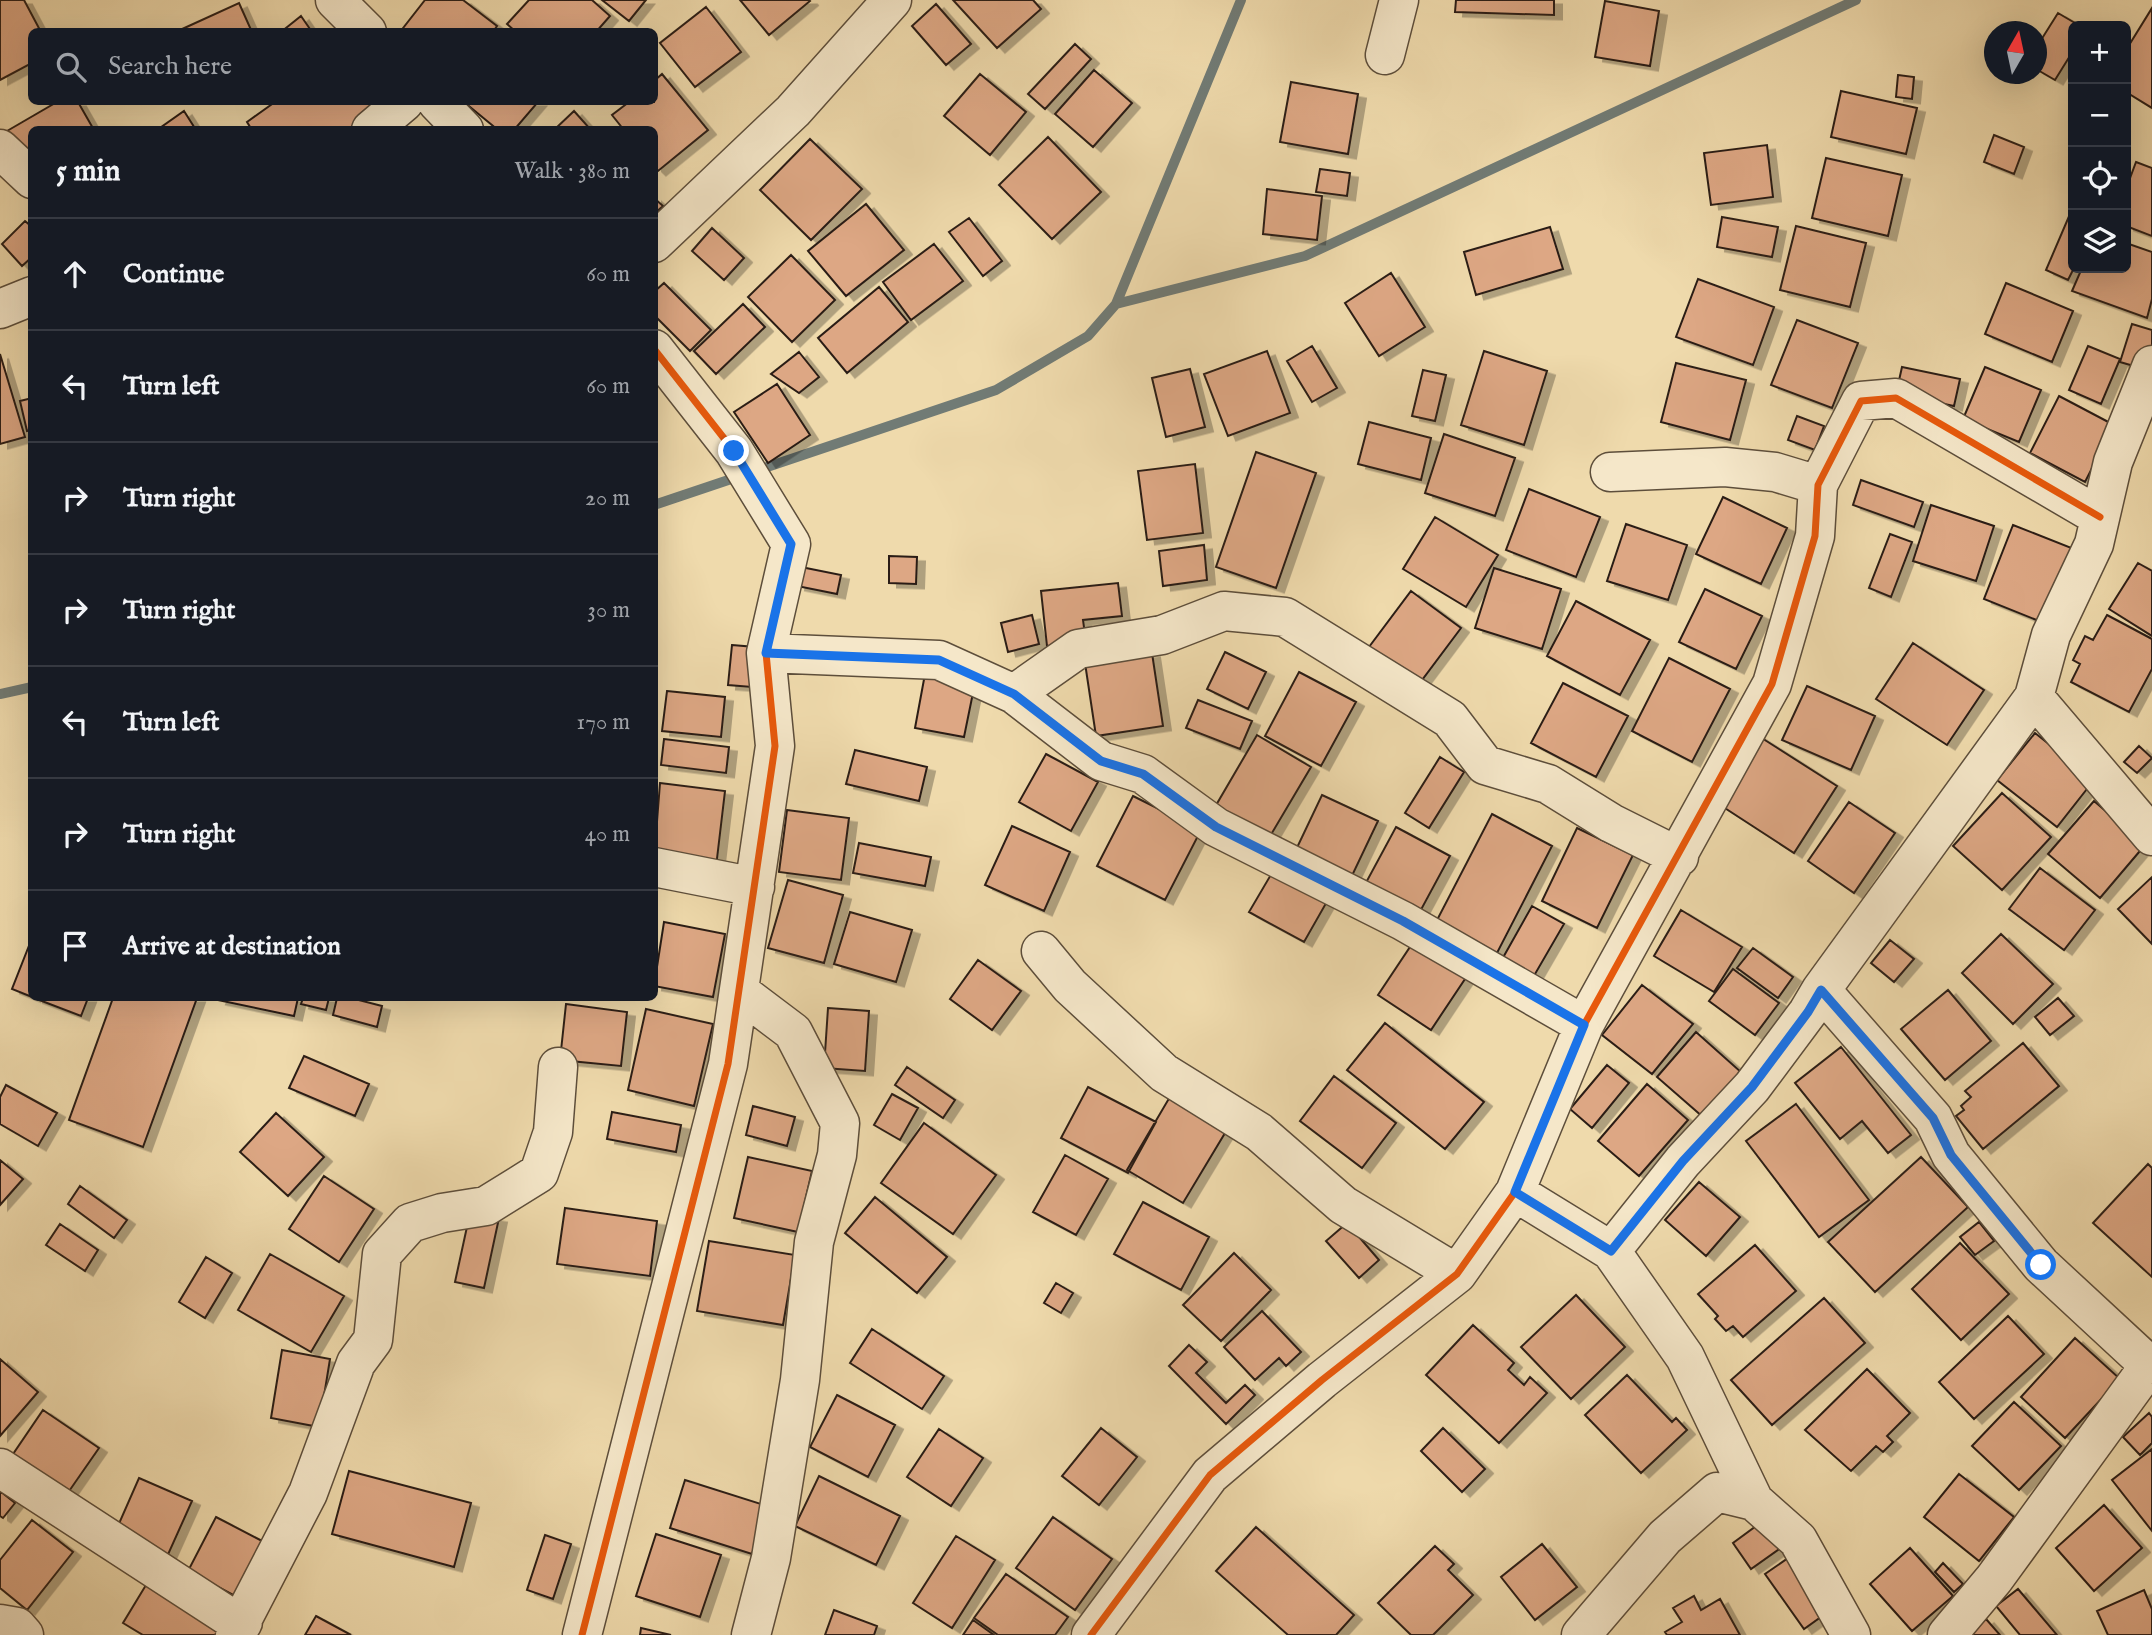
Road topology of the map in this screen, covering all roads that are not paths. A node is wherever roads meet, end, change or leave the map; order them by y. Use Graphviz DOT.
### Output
graph roads {
  1 [pos="892,0"];
  2 [pos="1399,0"];
  3 [pos="1385,55"];
  4 [pos="401,105"];
  5 [pos="440,105"];
  6 [pos="377,126"];
  7 [pos="460,126"];
  8 [pos="0,149"];
  9 [pos="28,175"];
  10 [pos="658,239"];
  11 [pos="28,298"];
  12 [pos="0,309"];
  13 [pos="658,354"];
  14 [pos="2152,365"];
  15 [pos="1610,472"];
  16 [pos="1818,485"];
  17 [pos="2101,517"];
  18 [pos="766,653"];
  19 [pos="1014,694"];
  20 [pos="2034,697"];
  21 [pos="2152,836"];
  22 [pos="1679,857"];
  23 [pos="658,868"];
  24 [pos="755,887"];
  25 [pos="1041,951"];
  26 [pos="1821,990"];
  27 [pos="740,992"];
  28 [pos="1584,1025"];
  29 [pos="558,1067"];
  30 [pos="1515,1192"];
  31 [pos="1611,1251"];
  32 [pos="1457,1274"];
  33 [pos="2150,1364"];
  34 [pos="0,1468"];
  35 [pos="1754,1501"];
  36 [pos="0,1624"];
  37 [pos="237,1629"];
  38 [pos="24,1635"];
  39 [pos="582,1635"];
  40 [pos="751,1635"];
  41 [pos="1091,1635"];
  42 [pos="1581,1635"];
  43 [pos="1851,1635"];
  44 [pos="1947,1635"];
  1 -- 10 [label="street"];
  2 -- 3 [label="street"];
  4 -- 6 [label="street"];
  5 -- 7 [label="street"];
  8 -- 9 [label="street"];
  11 -- 12 [label="street"];
  13 -- 18 [label="street"];
  14 -- 17 [label="street"];
  15 -- 16 [label="street"];
  16 -- 17 [label="street"];
  16 -- 22 [label="street"];
  17 -- 20 [label="street"];
  18 -- 19 [label="street"];
  18 -- 24 [label="street"];
  19 -- 22 [label="street"];
  19 -- 28 [label="street"];
  20 -- 21 [label="street"];
  20 -- 26 [label="street"];
  22 -- 28 [label="street"];
  23 -- 24 [label="street"];
  24 -- 27 [label="street"];
  25 -- 32 [label="street"];
  26 -- 31 [label="street"];
  26 -- 33 [label="street"];
  27 -- 39 [label="street"];
  27 -- 40 [label="street"];
  28 -- 30 [label="street"];
  29 -- 37 [label="street"];
  30 -- 31 [label="street"];
  30 -- 32 [label="street"];
  31 -- 35 [label="street"];
  32 -- 41 [label="street"];
  33 -- 44 [label="street"];
  34 -- 37 [label="street"];
  35 -- 42 [label="street"];
  35 -- 43 [label="street"];
  36 -- 38 [label="street"];
}
